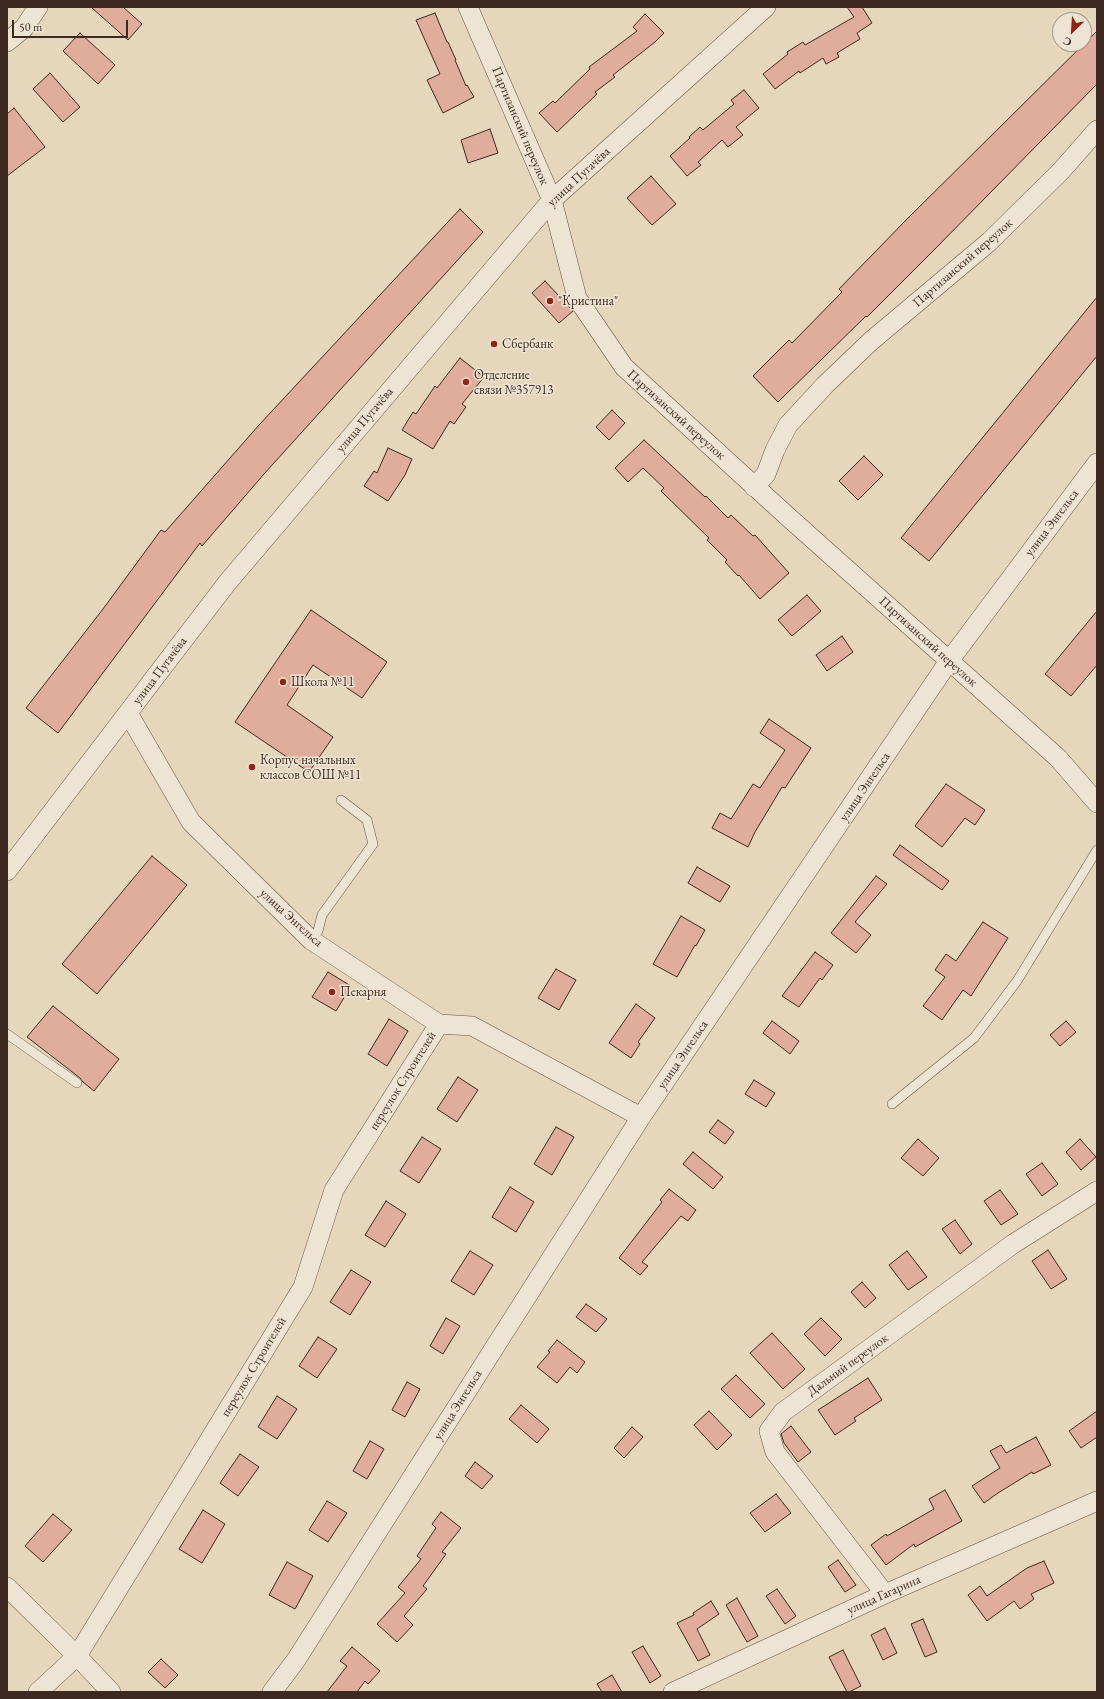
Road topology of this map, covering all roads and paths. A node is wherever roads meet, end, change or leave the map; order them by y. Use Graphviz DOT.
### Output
graph roads {
  1 [pos="38,7"];
  2 [pos="468,7"];
  3 [pos="766,7"];
  4 [pos="7,42"];
  5 [pos="1097,130"];
  6 [pos="552,200"];
  7 [pos="1097,463"];
  8 [pos="754,486"];
  9 [pos="949,662"];
  10 [pos="128,713"];
  11 [pos="341,800"];
  12 [pos="1097,803"];
  13 [pos="1097,850"];
  14 [pos="7,872"];
  15 [pos="311,940"];
  16 [pos="439,1024"];
  17 [pos="7,1034"];
  18 [pos="77,1083"];
  19 [pos="892,1104"];
  20 [pos="642,1117"];
  21 [pos="1097,1191"];
  22 [pos="1097,1501"];
  23 [pos="7,1588"];
  24 [pos="885,1594"];
  25 [pos="77,1656"];
  26 [pos="38,1692"];
  27 [pos="110,1692"];
  28 [pos="272,1692"];
  29 [pos="674,1692"];
  1 -- 4 [label="street"];
  2 -- 6 [label="street, Партизанский переулок"];
  3 -- 6 [label="street, улица Пугачёва"];
  5 -- 8 [label="street, Партизанский переулок"];
  6 -- 8 [label="street, Партизанский переулок"];
  6 -- 10 [label="street, улица Пугачёва"];
  7 -- 9 [label="street, улица Энгельса"];
  8 -- 9 [label="street, Партизанский переулок"];
  9 -- 12 [label="street, Партизанский переулок"];
  9 -- 20 [label="street, улица Энгельса"];
  10 -- 14 [label="street, улица Пугачёва"];
  10 -- 15 [label="street, улица Энгельса"];
  11 -- 15 [label="lane"];
  13 -- 19 [label="lane"];
  15 -- 16 [label="street, улица Энгельса"];
  16 -- 20 [label="street, улица Энгельса"];
  16 -- 25 [label="street, переулок Строителей"];
  17 -- 18 [label="lane"];
  20 -- 28 [label="street, улица Энгельса"];
  21 -- 24 [label="street, Дальний переулок"];
  22 -- 24 [label="street, улица Гагарина"];
  23 -- 25 [label="street"];
  24 -- 29 [label="street, улица Гагарина"];
  25 -- 26 [label="street, переулок Строителей"];
  25 -- 27 [label="street"];
}
